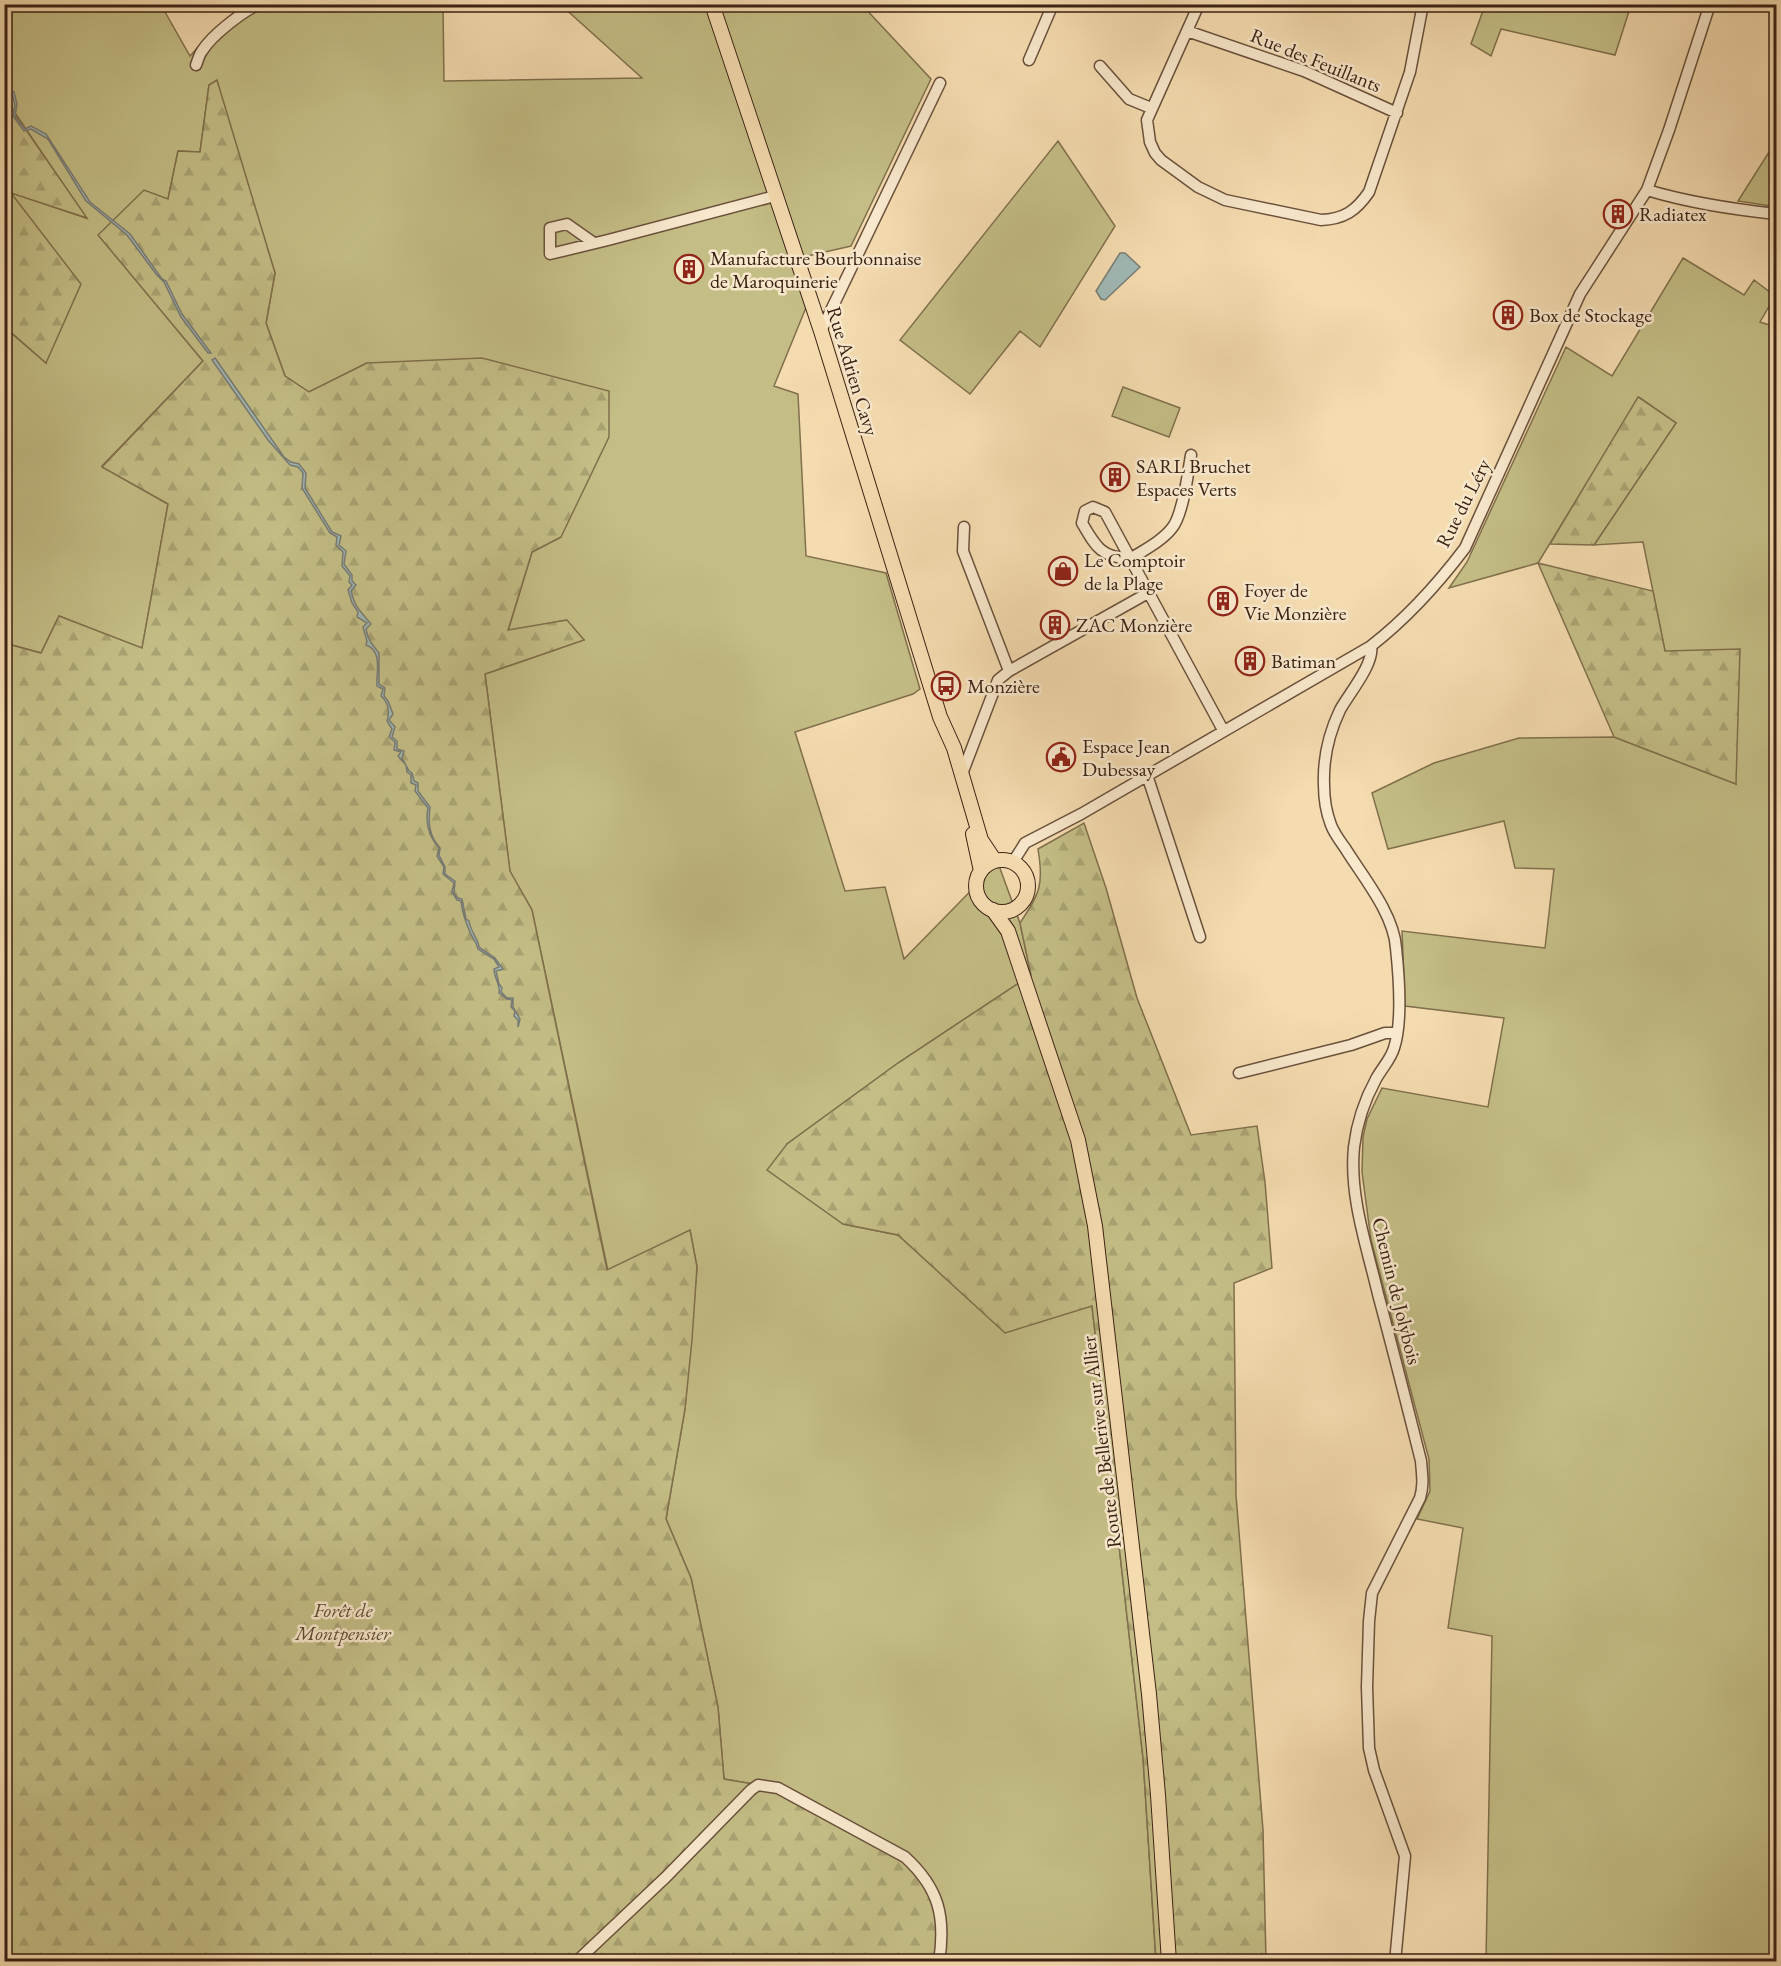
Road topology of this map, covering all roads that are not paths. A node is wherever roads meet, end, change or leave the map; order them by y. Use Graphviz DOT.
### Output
graph roads {
  1 [pos="259,4"];
  2 [pos="712,4"];
  3 [pos="1053,4"];
  4 [pos="1199,4"];
  5 [pos="1423,4"];
  6 [pos="1710,4"];
  7 [pos="1187,31"];
  8 [pos="1029,60"];
  9 [pos="196,64"];
  10 [pos="1100,66"];
  11 [pos="940,83"];
  12 [pos="1151,108"];
  13 [pos="1397,113"];
  14 [pos="1647,190"];
  15 [pos="775,196"];
  16 [pos="1776,214"];
  17 [pos="594,243"];
  18 [pos="820,331"];
  19 [pos="1191,454"];
  20 [pos="964,527"];
  21 [pos="1130,559"];
  22 [pos="1148,593"];
  23 [pos="1371,646"];
  24 [pos="1009,671"];
  25 [pos="940,717"];
  26 [pos="1223,730"];
  27 [pos="972,744"];
  28 [pos="954,747"];
  29 [pos="962,774"];
  30 [pos="1147,775"];
  31 [pos="995,861"];
  32 [pos="1013,862"];
  33 [pos="981,871"];
  34 [pos="993,910"];
  35 [pos="1012,910"];
  36 [pos="1008,931"];
  37 [pos="1200,937"];
  38 [pos="1397,1033"];
  39 [pos="1239,1073"];
  40 [pos="576,1962"];
  41 [pos="939,1962"];
  42 [pos="1169,1962"];
  43 [pos="1395,1962"];
  1 -- 9 [label="street"];
  2 -- 15 [label="main road, Rue Adrien Cavy"];
  3 -- 8 [label="street"];
  4 -- 7 [label="street"];
  5 -- 13 [label="street"];
  6 -- 14 [label="street, Rue du Léry"];
  7 -- 12 [label="street"];
  7 -- 13 [label="street, Rue des Feuillants"];
  10 -- 12 [label="street"];
  11 -- 18 [label="street"];
  12 -- 13 [label="street"];
  14 -- 16 [label="street"];
  14 -- 23 [label="street, Rue du Léry"];
  15 -- 17 [label="street"];
  15 -- 18 [label="main road, Rue Adrien Cavy"];
  18 -- 25 [label="main road, Rue Adrien Cavy"];
  19 -- 21 [label="street"];
  20 -- 24 [label="street"];
  21 -- 21 [label="street"];
  21 -- 22 [label="street"];
  22 -- 24 [label="street"];
  22 -- 26 [label="street"];
  23 -- 26 [label="street, Rue du Léry"];
  23 -- 38 [label="street, Chemin de Jolybois"];
  24 -- 27 [label="street"];
  25 -- 28 [label="main road, Rue Adrien Cavy"];
  25 -- 33 [label="main road, Rue Adrien Cavy"];
  26 -- 30 [label="street, Rue du Léry"];
  27 -- 28 [label="street"];
  27 -- 29 [label="street"];
  28 -- 29 [label="main road, Rue Adrien Cavy"];
  29 -- 31 [label="main road, Rue Adrien Cavy"];
  30 -- 32 [label="street, Rue du Léry"];
  30 -- 37 [label="street"];
  31 -- 32 [label="main road"];
  31 -- 33 [label="main road"];
  32 -- 35 [label="main road"];
  33 -- 34 [label="main road"];
  34 -- 35 [label="main road"];
  34 -- 36 [label="main road, Route de Bellerive sur Allier"];
  35 -- 36 [label="main road, Route de Bellerive sur Allier"];
  36 -- 42 [label="main road, Route de Bellerive sur Allier"];
  38 -- 39 [label="street"];
  38 -- 43 [label="street, Chemin de Jolybois"];
  40 -- 41 [label="street"];
}
